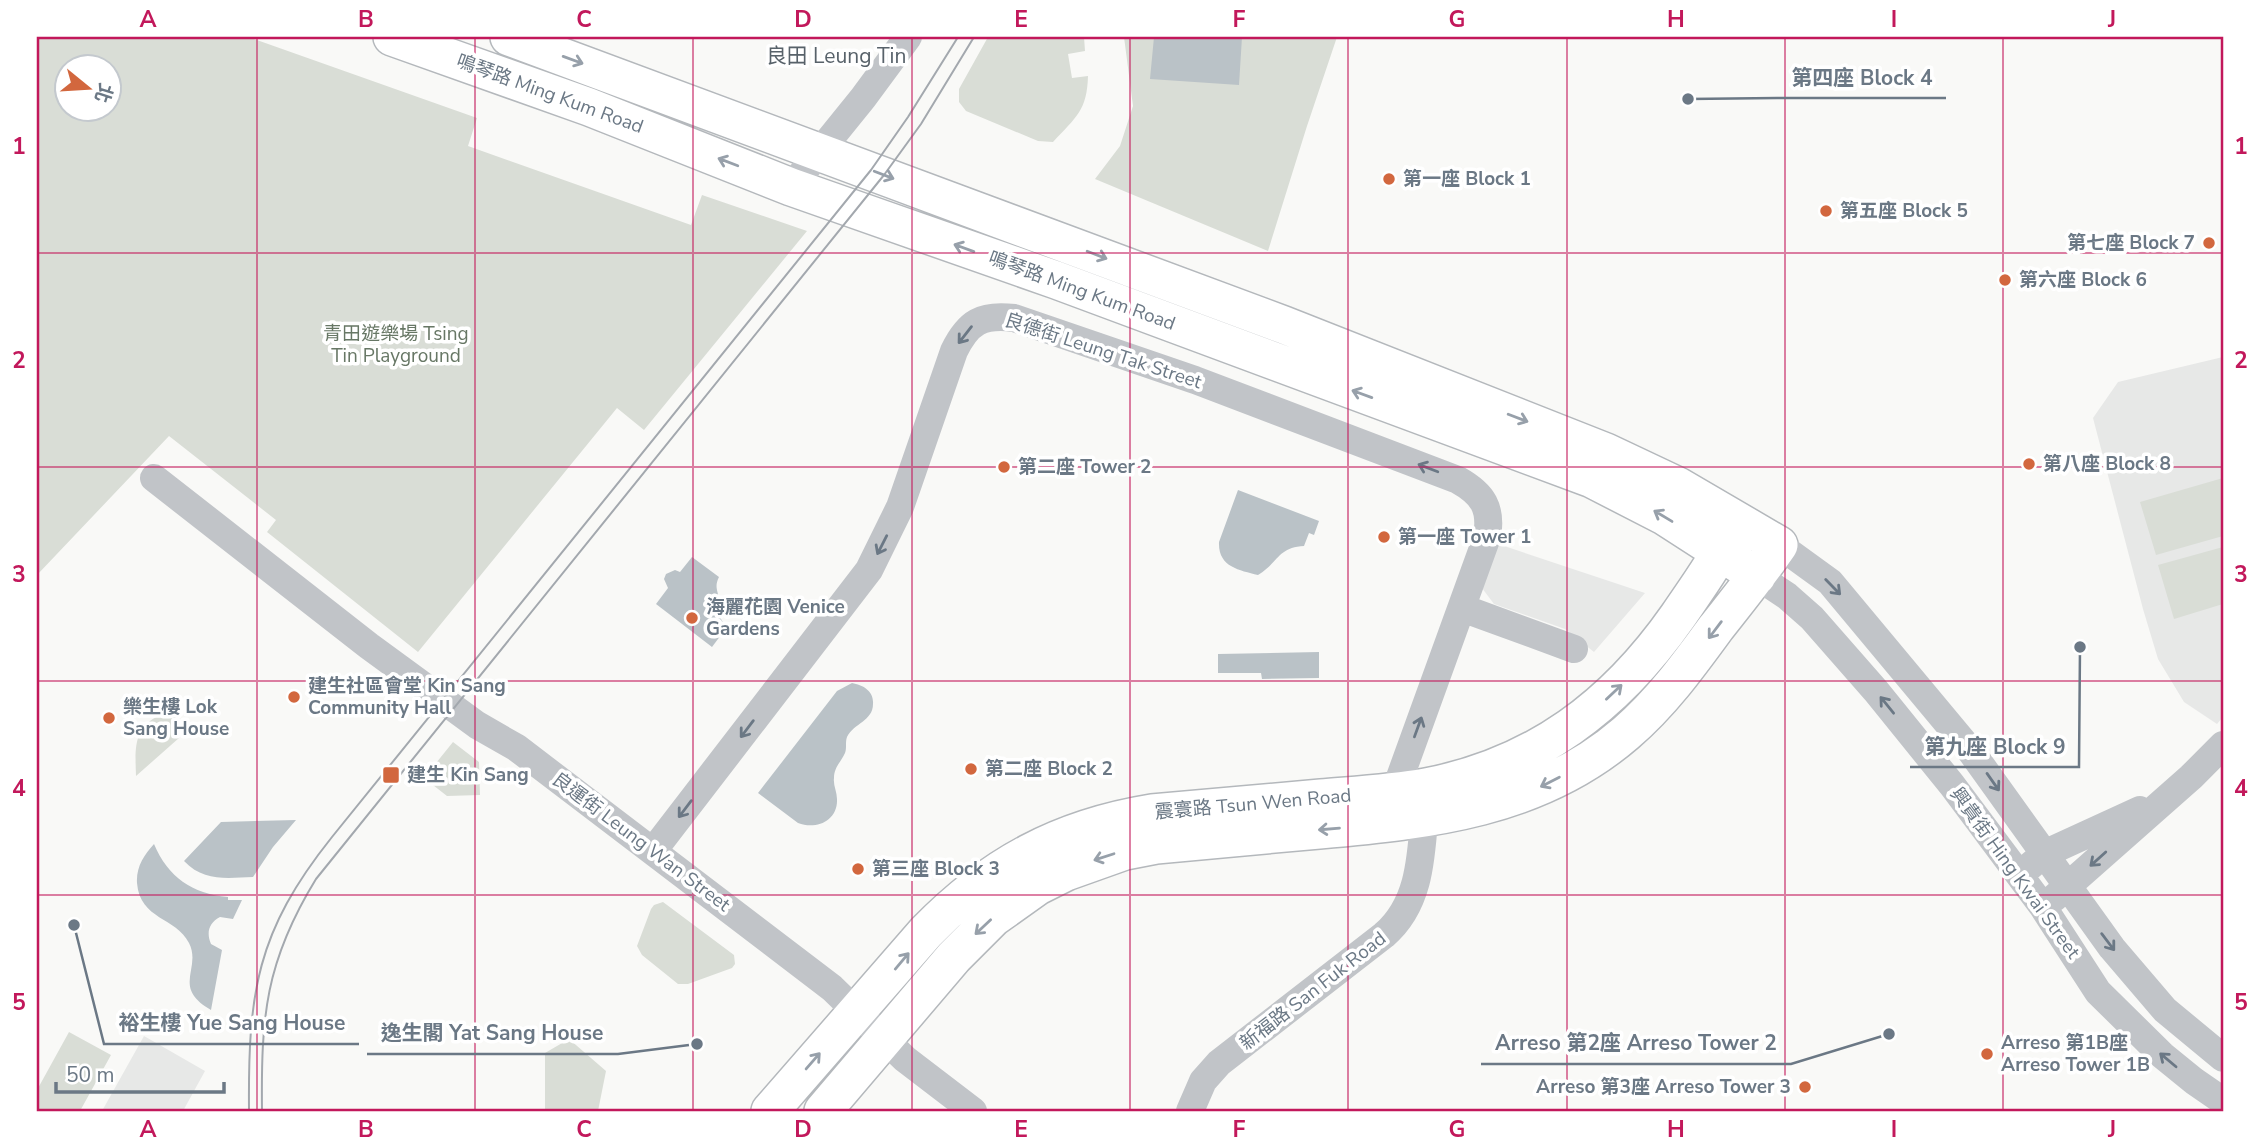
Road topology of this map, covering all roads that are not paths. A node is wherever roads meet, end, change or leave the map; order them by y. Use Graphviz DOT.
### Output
graph roads {
  1 [pos="392,37"];
  2 [pos="509,37"];
  3 [pos="908,37"];
  4 [pos="820,152"];
  5 [pos="792,187"];
  6 [pos="154,478"];
  7 [pos="1736,520"];
  8 [pos="1779,545"];
  9 [pos="1721,553"];
  10 [pos="1757,576"];
  11 [pos="1462,608"];
  12 [pos="1574,649"];
  13 [pos="2223,745"];
  14 [pos="1395,791"];
  15 [pos="2165,799"];
  16 [pos="1424,820"];
  17 [pos="653,851"];
  18 [pos="2044,854"];
  19 [pos="2019,875"];
  20 [pos="2067,887"];
  21 [pos="2043,907"];
  22 [pos="857,1012"];
  23 [pos="885,1039"];
  24 [pos="2223,1058"];
  25 [pos="2223,1101"];
  26 [pos="770,1111"];
  27 [pos="823,1111"];
  28 [pos="973,1111"];
  29 [pos="1191,1111"];
  5 -- 1 [label="main road, 鳴琴路 Ming Kum Road, one-way"];
  2 -- 4 [label="main road, 鳴琴路 Ming Kum Road, one-way"];
  3 -- 4 [label="street"];
  4 -- 5 [label="street"];
  4 -- 7 [label="main road, 鳴琴路 Ming Kum Road, one-way"];
  9 -- 5 [label="main road, 鳴琴路 Ming Kum Road, one-way"];
  6 -- 17 [label="street, 良運街 Leung Wan Street"];
  7 -- 8 [label="main road, 鳴琴路 Ming Kum Road"];
  7 -- 9 [label="main road, 震寰路 Tsun Wen Road"];
  8 -- 10 [label="main road, 震寰路 Tsun Wen Road"];
  8 -- 18 [label="street, 興貴街 Hing Kwai Street, one-way"];
  9 -- 10 [label="main road, 鳴琴路 Ming Kum Road"];
  14 -- 9 [label="main road, 震寰路 Tsun Wen Road, one-way"];
  10 -- 16 [label="main road, 震寰路 Tsun Wen Road, one-way"];
  19 -- 10 [label="street, 興貴街 Hing Kwai Street, one-way"];
  11 -- 12 [label="street"];
  14 -- 11 [label="street, 良德街 Leung Tak Street, one-way"];
  11 -- 17 [label="street, 良德街 Leung Tak Street, one-way"];
  13 -- 15 [label="street"];
  22 -- 14 [label="main road, 震寰路 Tsun Wen Road, one-way"];
  15 -- 18 [label="street"];
  15 -- 20 [label="street, one-way"];
  16 -- 23 [label="main road, 震寰路 Tsun Wen Road, one-way"];
  16 -- 29 [label="street, 新福路 San Fuk Road"];
  17 -- 22 [label="street, 良運街 Leung Wan Street"];
  18 -- 19 [label="street"];
  18 -- 20 [label="street, 興貴街 Hing Kwai Street"];
  19 -- 21 [label="street, 興貴街 Hing Kwai Street"];
  20 -- 21 [label="street"];
  20 -- 24 [label="street, 興貴街 Hing Kwai Street, one-way"];
  25 -- 21 [label="street, 興貴街 Hing Kwai Street, one-way"];
  22 -- 23 [label="street, 良運街 Leung Wan Street"];
  26 -- 22 [label="main road, 震寰路 Tsun Wen Road, one-way"];
  23 -- 27 [label="main road, 震寰路 Tsun Wen Road"];
  23 -- 28 [label="street, 良運街 Leung Wan Street"];
}
